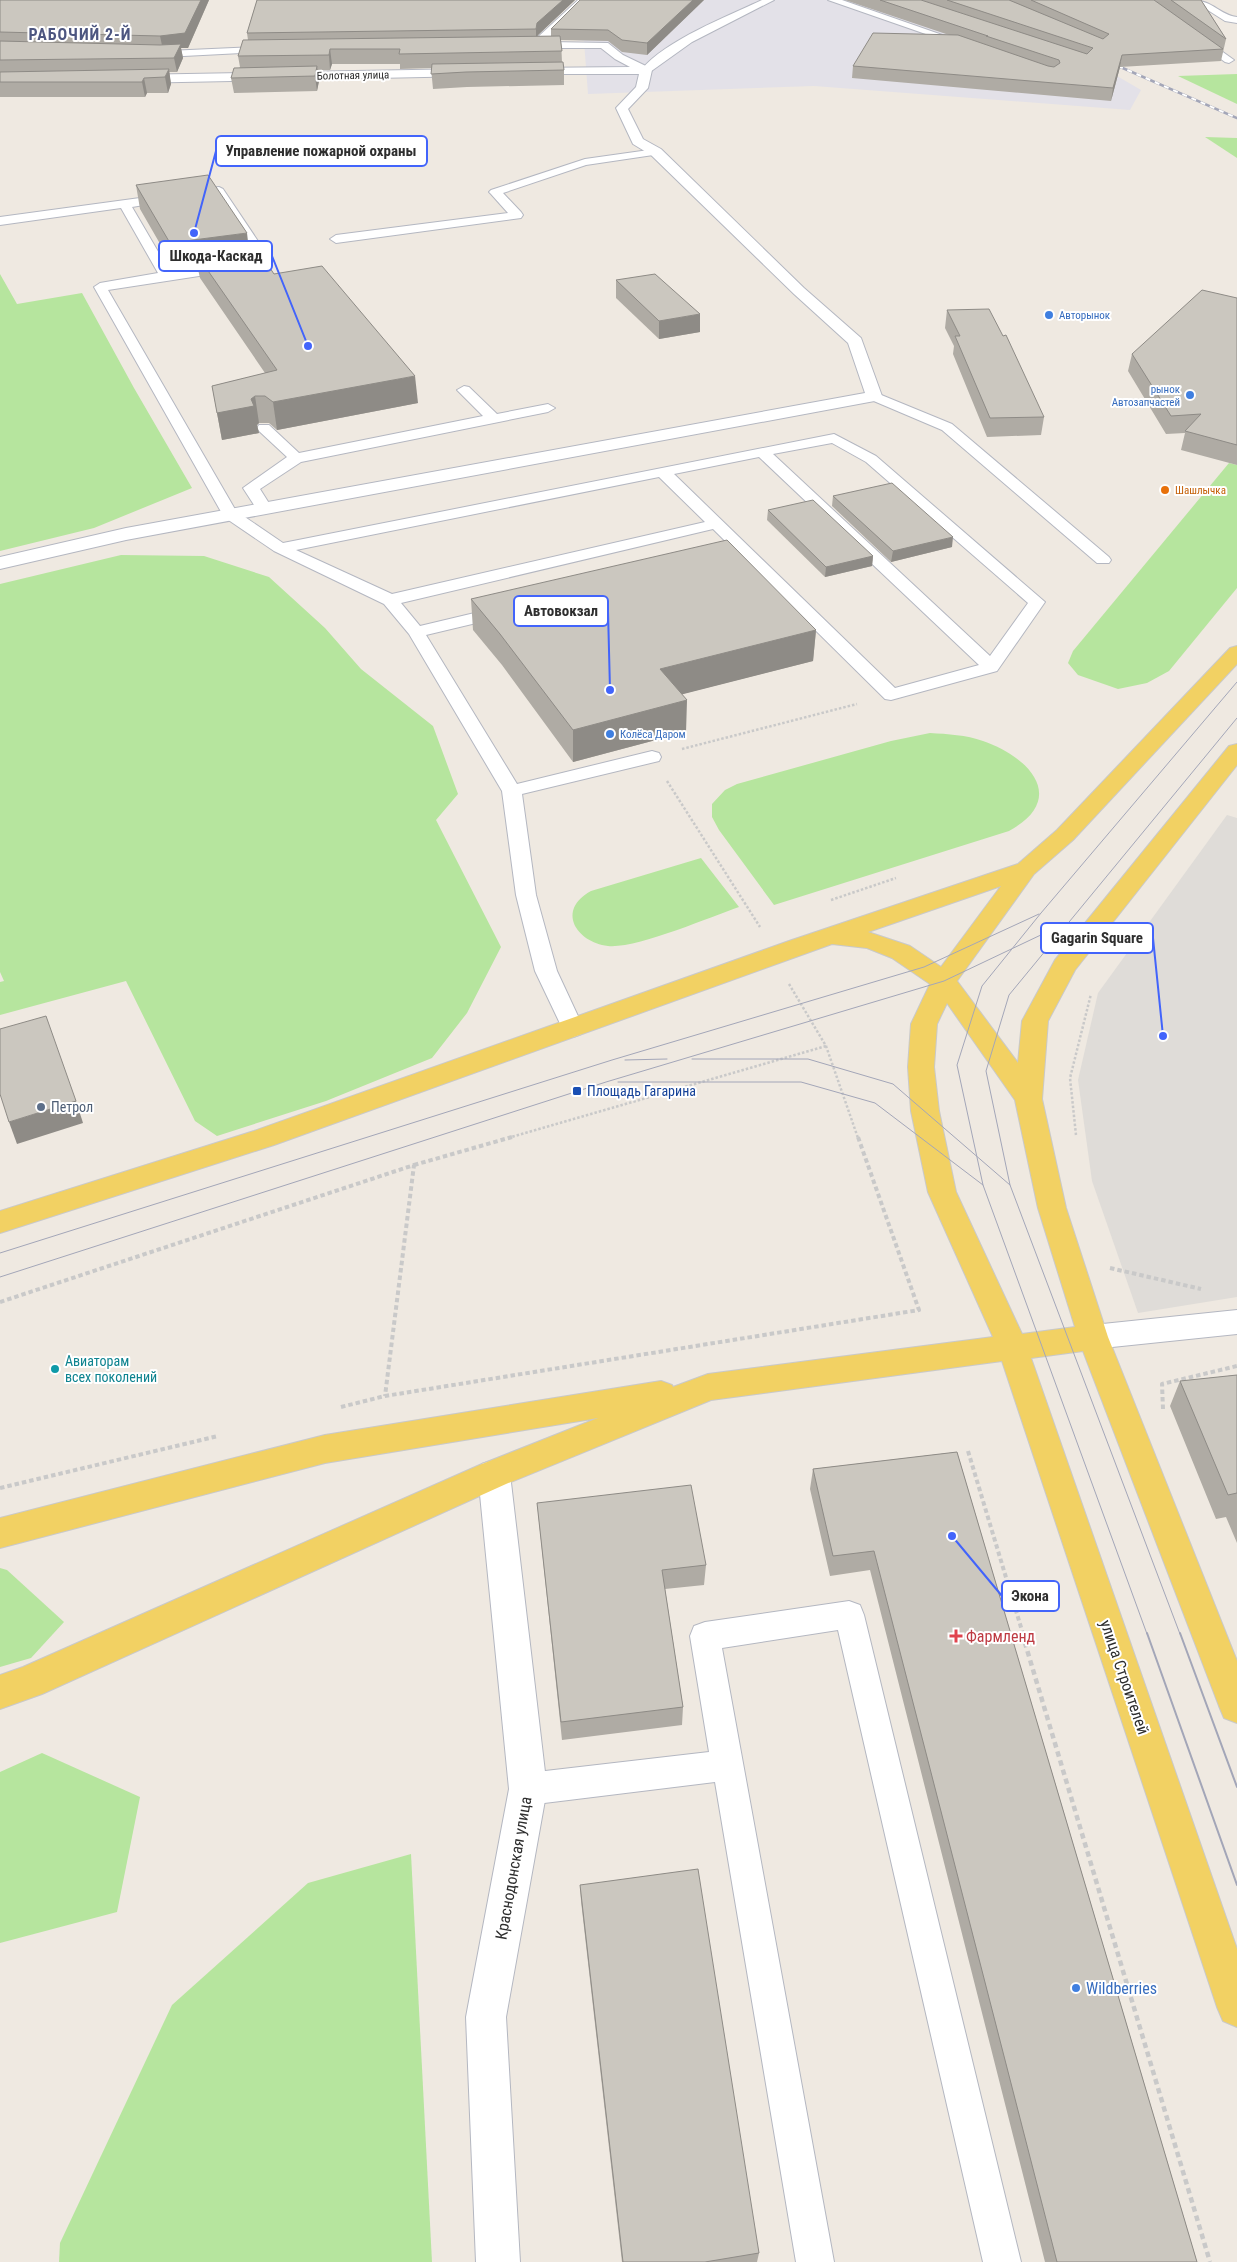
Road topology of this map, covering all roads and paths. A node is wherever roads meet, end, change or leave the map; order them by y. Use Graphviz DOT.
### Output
graph roads {
  1 [pos="584,0"];
  2 [pos="768,0"];
  3 [pos="833,0"];
  4 [pos="1144,0"];
  5 [pos="1197,0"];
  6 [pos="1237,20"];
  7 [pos="544,45"];
  8 [pos="505,46"];
  9 [pos="289,49"];
  10 [pos="978,49"];
  11 [pos="135,55"];
  12 [pos="1229,60"];
  13 [pos="646,70"];
  14 [pos="518,72"];
  15 [pos="479,73"];
  16 [pos="115,80"];
  17 [pos="656,152"];
  18 [pos="172,197"];
  19 [pos="153,200"];
  20 [pos="125,204"];
  21 [pos="0,220"];
  22 [pos="336,239"];
  23 [pos="166,276"];
  24 [pos="464,390"];
  25 [pos="874,396"];
  26 [pos="548,408"];
  27 [pos="493,418"];
  28 [pos="264,428"];
  29 [pos="762,452"];
  30 [pos="296,458"];
  31 [pos="663,472"];
  32 [pos="264,508"];
  33 [pos="230,514"];
  34 [pos="715,524"];
  35 [pos="280,548"];
  36 [pos="745,554"];
  37 [pos="726,558"];
  38 [pos="1103,560"];
  39 [pos="0,563"];
  40 [pos="390,600"];
  41 [pos="522,607"];
  42 [pos="416,632"];
  43 [pos="1237,652"];
  44 [pos="991,668"];
  45 [pos="1237,750"];
  46 [pos="652,757"];
  47 [pos="512,791"];
  48 [pos="1026,869"];
  49 [pos="905,875"];
  50 [pos="822,903"];
  51 [pos="831,936"];
  52 [pos="944,981"];
  53 [pos="1092,990"];
  54 [pos="573,1029"];
  55 [pos="826,1046"];
  56 [pos="1028,1098"];
  57 [pos="1077,1142"];
  58 [pos="414,1165"];
  59 [pos="0,1222"];
  60 [pos="1107,1260"];
  61 [pos="1205,1290"];
  62 [pos="0,1302"];
  63 [pos="919,1310"];
  64 [pos="1237,1322"];
  65 [pos="1093,1337"];
  66 [pos="1012,1346"];
  67 [pos="1237,1366"];
  68 [pos="708,1387"];
  69 [pos="385,1396"];
  70 [pos="337,1408"];
  71 [pos="1163,1419"];
  72 [pos="221,1435"];
  73 [pos="968,1451"];
  74 [pos="494,1474"];
  75 [pos="0,1488"];
  76 [pos="0,1533"];
  77 [pos="0,1692"];
  78 [pos="1237,1706"];
  79 [pos="728,1766"];
  80 [pos="528,1789"];
  81 [pos="1237,2007"];
  82 [pos="498,2262"];
  83 [pos="815,2262"];
  84 [pos="1002,2262"];
  85 [pos="1210,2262"];
  1 -- 7 [label="street"];
  2 -- 13 [label="lane"];
  3 -- 10 [label="lane"];
  4 -- 12 [label="lane"];
  5 -- 6 [label="lane"];
  7 -- 8 [label="street"];
  7 -- 13 [label="street"];
  9 -- 11 [label="street"];
  13 -- 14 [label="street"];
  13 -- 17 [label="street"];
  15 -- 16 [label="street, Болотная улица"];
  17 -- 22 [label="lane"];
  17 -- 25 [label="street"];
  18 -- 23 [label="lane"];
  19 -- 20 [label="lane"];
  20 -- 21 [label="lane"];
  20 -- 23 [label="lane"];
  23 -- 33 [label="lane"];
  24 -- 27 [label="lane"];
  25 -- 32 [label="street"];
  25 -- 38 [label="lane"];
  26 -- 27 [label="lane"];
  27 -- 30 [label="lane"];
  28 -- 30 [label="lane"];
  29 -- 31 [label="lane"];
  29 -- 44 [label="lane"];
  29 -- 44 [label="lane"];
  30 -- 32 [label="lane"];
  31 -- 34 [label="lane"];
  31 -- 35 [label="lane"];
  32 -- 33 [label="street"];
  33 -- 35 [label="lane"];
  33 -- 39 [label="street"];
  34 -- 36 [label="lane"];
  34 -- 40 [label="lane"];
  35 -- 40 [label="lane"];
  36 -- 37 [label="lane"];
  36 -- 44 [label="lane"];
  40 -- 42 [label="lane"];
  41 -- 42 [label="lane"];
  42 -- 47 [label="lane"];
  43 -- 48 [label="main road"];
  45 -- 56 [label="main road"];
  46 -- 47 [label="lane"];
  47 -- 54 [label="lane"];
  48 -- 51 [label="main road"];
  48 -- 52 [label="main road, улица Строителей"];
  49 -- 50 [label="path"];
  51 -- 52 [label="main road"];
  51 -- 54 [label="main road"];
  52 -- 56 [label="main road"];
  52 -- 66 [label="main road, улица Строителей"];
  53 -- 57 [label="path"];
  54 -- 59 [label="main road"];
  55 -- 58 [label="path"];
  56 -- 65 [label="main road"];
  58 -- 62 [label="path"];
  58 -- 69 [label="path"];
  60 -- 61 [label="path"];
  63 -- 69 [label="path"];
  64 -- 65 [label="street"];
  65 -- 66 [label="main road"];
  65 -- 78 [label="main road"];
  66 -- 68 [label="main road"];
  66 -- 81 [label="main road, улица Строителей"];
  67 -- 71 [label="path"];
  68 -- 74 [label="main road"];
  68 -- 76 [label="main road"];
  69 -- 70 [label="path"];
  72 -- 75 [label="path"];
  73 -- 85 [label="path"];
  74 -- 77 [label="main road"];
  74 -- 80 [label="street, Краснодонская улица"];
  79 -- 80 [label="lane"];
  79 -- 83 [label="lane"];
  79 -- 84 [label="lane"];
  80 -- 82 [label="street, Краснодонская улица"];
}
